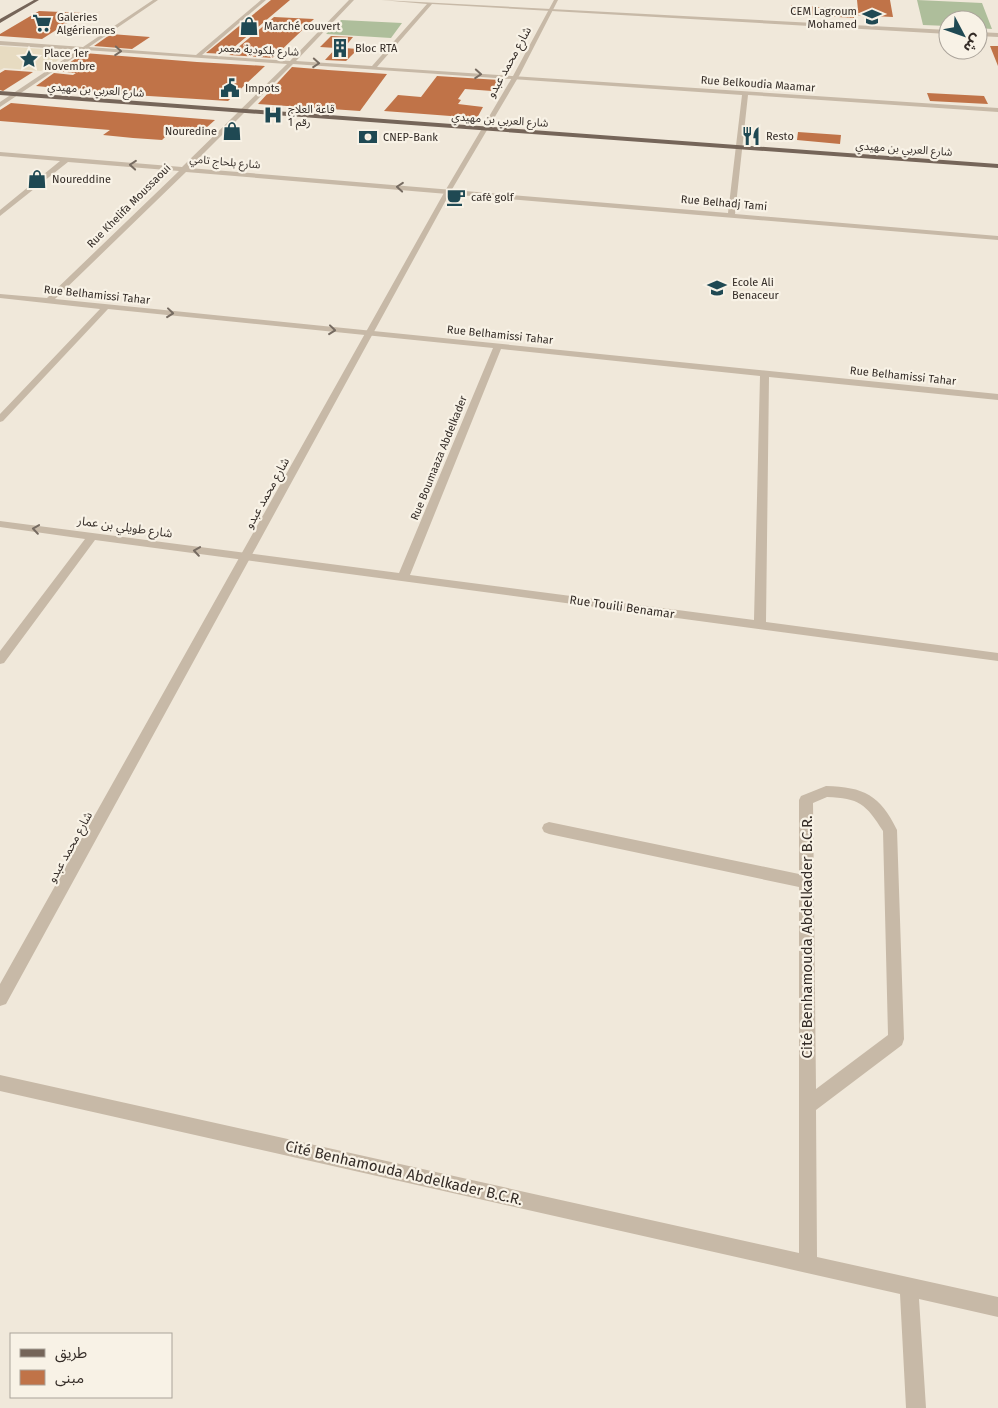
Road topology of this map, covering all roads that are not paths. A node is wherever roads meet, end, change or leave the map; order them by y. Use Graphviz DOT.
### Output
graph roads {
  1 [pos="37,0"];
  2 [pos="156,0"];
  3 [pos="264,0"];
  4 [pos="352,0"];
  5 [pos="383,0"];
  6 [pos="556,0"];
  7 [pos="430,3"];
  8 [pos="551,10"];
  9 [pos="0,21"];
  10 [pos="938,31"];
  11 [pos="0,43"];
  12 [pos="83,49"];
  13 [pos="198,56"];
  14 [pos="291,62"];
  15 [pos="374,67"];
  16 [pos="516,76"];
  17 [pos="0,93"];
  18 [pos="745,93"];
  19 [pos="16,94"];
  20 [pos="0,105"];
  21 [pos="998,110"];
  22 [pos="244,111"];
  23 [pos="486,128"];
  24 [pos="739,148"];
  25 [pos="0,154"];
  26 [pos="67,159"];
  27 [pos="998,166"];
  28 [pos="182,169"];
  29 [pos="448,191"];
  30 [pos="0,214"];
  31 [pos="731,215"];
  32 [pos="998,238"];
  33 [pos="0,296"];
  34 [pos="49,301"];
  35 [pos="106,307"];
  36 [pos="371,334"];
  37 [pos="498,346"];
  38 [pos="765,373"];
  39 [pos="998,397"];
  40 [pos="0,419"];
  41 [pos="0,524"];
  42 [pos="92,537"];
  43 [pos="245,558"];
  44 [pos="403,578"];
  45 [pos="760,626"];
  46 [pos="998,657"];
  47 [pos="0,660"];
  48 [pos="549,828"];
  49 [pos="807,882"];
  50 [pos="0,999"];
  51 [pos="0,1083"];
  52 [pos="808,1106"];
  53 [pos="808,1264"];
  54 [pos="910,1287"];
  55 [pos="998,1307"];
  56 [pos="916,1408"];
  1 -- 9 [label="main road"];
  2 -- 12 [label="street"];
  3 -- 13 [label="street"];
  4 -- 14 [label="street, Rue Khelifa Moussaoui"];
  5 -- 7 [label="street"];
  6 -- 8 [label="street, شارع محمد عبدو"];
  7 -- 8 [label="street"];
  7 -- 15 [label="street"];
  8 -- 10 [label="street"];
  8 -- 16 [label="street, شارع محمد عبدو"];
  11 -- 12 [label="street, شارع بلكودية معمر"];
  12 -- 13 [label="street, شارع بلكودية معمر, one-way"];
  12 -- 19 [label="street"];
  13 -- 14 [label="street, شارع بلكودية معمر"];
  14 -- 15 [label="street, شارع بلكودية معمر, one-way"];
  14 -- 22 [label="street, Rue Khelifa Moussaoui"];
  15 -- 16 [label="street, شارع بلكودية معمر, one-way"];
  16 -- 18 [label="street, Rue Belkoudia Maamar"];
  16 -- 23 [label="street, شارع محمد عبدو"];
  17 -- 19 [label="main road, شارع العربي بن مهيدي"];
  18 -- 21 [label="street, Rue Belkoudia Maamar"];
  18 -- 24 [label="street"];
  19 -- 20 [label="street"];
  19 -- 22 [label="main road, شارع العربي بن مهيدي"];
  22 -- 23 [label="main road, شارع العربي بن مهيدي"];
  22 -- 28 [label="street, Rue Khelifa Moussaoui"];
  23 -- 24 [label="main road, شارع العربي بن مهيدي"];
  23 -- 29 [label="street, شارع محمد عبدو"];
  24 -- 27 [label="main road, شارع العربي بن مهيدي"];
  24 -- 31 [label="street"];
  25 -- 26 [label="street, شارع بلحاج تامي"];
  28 -- 26 [label="street, شارع بلحاج تامي, one-way"];
  26 -- 30 [label="street"];
  29 -- 28 [label="street, شارع بلحاج تامي, one-way"];
  28 -- 34 [label="street, Rue Khelifa Moussaoui"];
  29 -- 31 [label="street, Rue Belhadj Tami"];
  29 -- 36 [label="street, شارع محمد عبدو"];
  31 -- 32 [label="street, Rue Belhadj Tami"];
  33 -- 34 [label="street, Rue Belhamissi Tahar"];
  34 -- 35 [label="street, Rue Belhamissi Tahar"];
  35 -- 36 [label="street, Rue Belhamissi Tahar, one-way"];
  35 -- 40 [label="street"];
  36 -- 37 [label="street, Rue Belhamissi Tahar"];
  36 -- 43 [label="street, شارع محمد عبدو"];
  37 -- 38 [label="street, Rue Belhamissi Tahar"];
  37 -- 44 [label="street, Rue Boumaaza Abdelkader"];
  38 -- 39 [label="street, Rue Belhamissi Tahar"];
  38 -- 45 [label="street"];
  42 -- 41 [label="street, شارع طويلي بن عمار, one-way"];
  43 -- 42 [label="street, شارع طويلي بن عمار, one-way"];
  42 -- 47 [label="street"];
  43 -- 44 [label="street, Rue Touili Benamar"];
  43 -- 50 [label="street, شارع محمد عبدو"];
  44 -- 45 [label="street, Rue Touili Benamar"];
  45 -- 46 [label="street, Rue Touili Benamar"];
  48 -- 49 [label="street"];
  49 -- 52 [label="street, Cité Benhamouda Abdelkader B.C.R."];
  49 -- 52 [label="street, Cité Benhamouda Abdelkader B.C.R."];
  51 -- 53 [label="street, Cité Benhamouda Abdelkader B.C.R."];
  52 -- 53 [label="street, Cité Benhamouda Abdelkader B.C.R."];
  53 -- 54 [label="street, Cité Benhamouda Abdelkader B.C.R."];
  54 -- 55 [label="street, Cité Benhamouda Abdelkader B.C.R."];
  54 -- 56 [label="street"];
}
